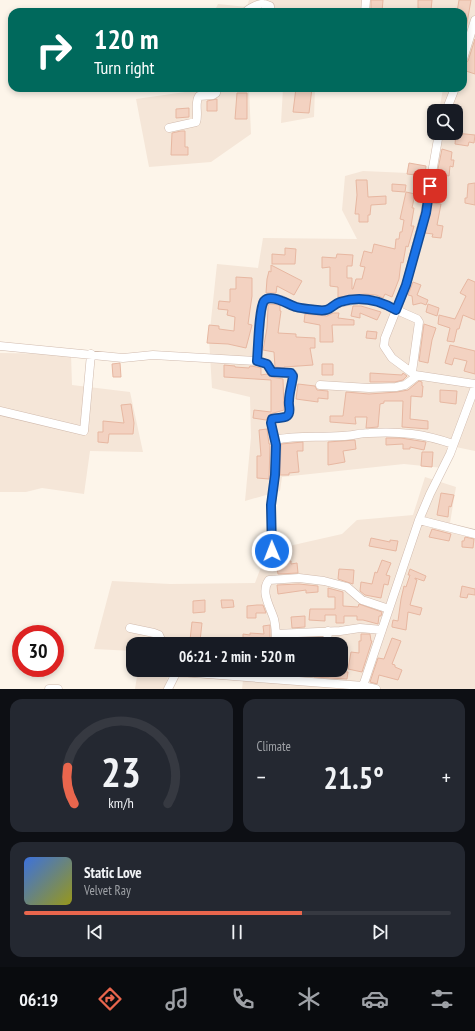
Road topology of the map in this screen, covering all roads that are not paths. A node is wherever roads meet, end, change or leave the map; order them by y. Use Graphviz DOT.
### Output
graph roads {
  1 [pos="251,8"];
  2 [pos="270,8"];
  3 [pos="475,20"];
  4 [pos="467,40"];
  5 [pos="216,92"];
  6 [pos="453,92"];
  7 [pos="449,104"];
  8 [pos="169,128"];
  9 [pos="438,140"];
  10 [pos="396,310"];
  11 [pos="0,346"];
  12 [pos="91,354"];
  13 [pos="257,361"];
  14 [pos="415,374"];
  15 [pos="475,384"];
  16 [pos="320,386"];
  17 [pos="475,387"];
  18 [pos="0,411"];
  19 [pos="275,440"];
  20 [pos="453,444"];
  21 [pos="419,520"];
  22 [pos="475,534"];
  23 [pos="272,551"];
  24 [pos="389,609"];
  25 [pos="130,628"];
  26 [pos="382,630"];
  27 [pos="328,631"];
  28 [pos="276,634"];
  29 [pos="160,637"];
  30 [pos="328,637"];
  31 [pos="173,677"];
  32 [pos="247,677"];
  33 [pos="308,677"];
  34 [pos="329,677"];
  35 [pos="273,679"];
  36 [pos="363,686"];
  37 [pos="49,689"];
  38 [pos="58,689"];
  39 [pos="168,689"];
  40 [pos="376,689"];
  1 -- 2 [label="street"];
  3 -- 4 [label="street"];
  5 -- 8 [label="street"];
  6 -- 7 [label="street"];
  9 -- 10 [label="street"];
  10 -- 13 [label="street"];
  10 -- 14 [label="street"];
  10 -- 14 [label="street"];
  11 -- 12 [label="street"];
  12 -- 13 [label="street"];
  12 -- 18 [label="street"];
  13 -- 19 [label="street"];
  14 -- 15 [label="street"];
  14 -- 16 [label="street"];
  17 -- 20 [label="street"];
  19 -- 20 [label="street"];
  19 -- 23 [label="street"];
  20 -- 21 [label="street"];
  21 -- 22 [label="street"];
  21 -- 24 [label="street"];
  24 -- 26 [label="street"];
  24 -- 28 [label="street"];
  25 -- 29 [label="street"];
  26 -- 27 [label="street"];
  26 -- 36 [label="street"];
  27 -- 28 [label="street"];
  27 -- 30 [label="street"];
  31 -- 39 [label="street"];
  32 -- 35 [label="street"];
  33 -- 35 [label="street"];
  34 -- 36 [label="street"];
  36 -- 40 [label="street"];
  37 -- 38 [label="street"];
}
